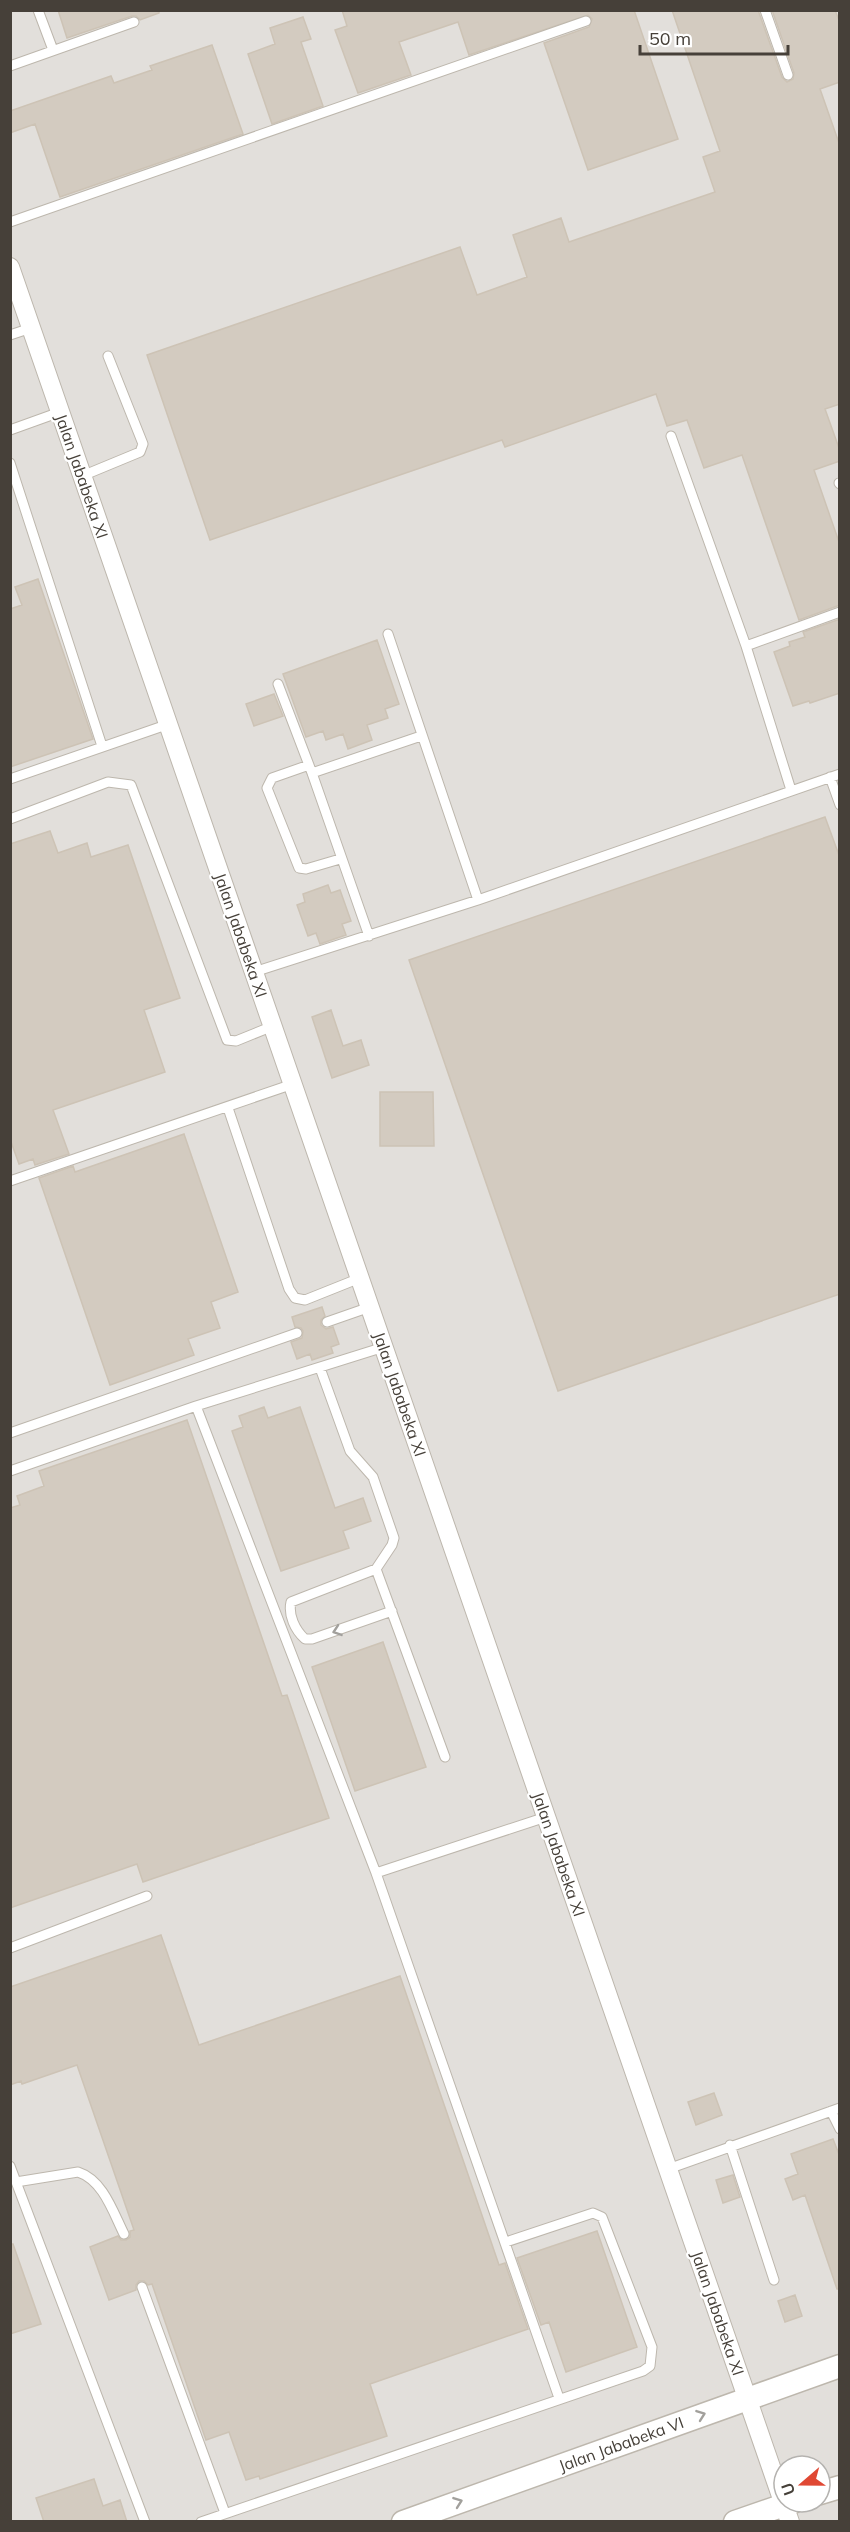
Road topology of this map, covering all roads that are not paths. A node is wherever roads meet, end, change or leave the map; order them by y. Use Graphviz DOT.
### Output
graph roads {
  1 [pos="38,10"];
  2 [pos="765,10"];
  3 [pos="586,21"];
  4 [pos="134,22"];
  5 [pos="53,50"];
  6 [pos="10,66"];
  7 [pos="788,75"];
  8 [pos="10,222"];
  9 [pos="10,267"];
  10 [pos="31,328"];
  11 [pos="10,335"];
  12 [pos="108,356"];
  13 [pos="60,412"];
  14 [pos="10,430"];
  15 [pos="671,436"];
  16 [pos="10,463"];
  17 [pos="82,476"];
  18 [pos="840,612"];
  19 [pos="388,634"];
  20 [pos="746,646"];
  21 [pos="278,684"];
  22 [pos="169,724"];
  23 [pos="421,736"];
  24 [pos="102,746"];
  25 [pos="311,769"];
  26 [pos="835,775"];
  27 [pos="10,779"];
  28 [pos="791,790"];
  29 [pos="840,805"];
  30 [pos="10,819"];
  31 [pos="340,859"];
  32 [pos="478,900"];
  33 [pos="369,936"];
  34 [pos="254,972"];
  35 [pos="273,1026"];
  36 [pos="293,1084"];
  37 [pos="228,1108"];
  38 [pos="10,1181"];
  39 [pos="360,1278"];
  40 [pos="370,1307"];
  41 [pos="327,1322"];
  42 [pos="297,1333"];
  43 [pos="384,1347"];
  44 [pos="320,1368"];
  45 [pos="196,1406"];
  46 [pos="10,1433"];
  47 [pos="10,1471"];
  48 [pos="376,1569"];
  49 [pos="392,1611"];
  50 [pos="445,1757"];
  51 [pos="546,1817"];
  52 [pos="376,1873"];
  53 [pos="147,1896"];
  54 [pos="10,1948"];
  55 [pos="835,2110"];
  56 [pos="840,2129"];
  57 [pos="730,2145"];
  58 [pos="10,2166"];
  59 [pos="668,2169"];
  60 [pos="16,2182"];
  61 [pos="124,2234"];
  62 [pos="506,2242"];
  63 [pos="774,2280"];
  64 [pos="142,2288"];
  65 [pos="840,2366"];
  66 [pos="559,2398"];
  67 [pos="750,2405"];
  68 [pos="772,2464"];
  69 [pos="772,2509"];
  70 [pos="225,2513"];
  71 [pos="145,2522"];
  72 [pos="201,2522"];
  73 [pos="403,2522"];
  74 [pos="735,2522"];
  1 -- 5 [label="lane"];
  2 -- 7 [label="lane"];
  3 -- 8 [label="lane"];
  4 -- 5 [label="lane"];
  5 -- 6 [label="lane"];
  9 -- 10 [label="street, Jalan Jababeka XI"];
  10 -- 11 [label="lane"];
  10 -- 13 [label="street, Jalan Jababeka XI"];
  12 -- 17 [label="lane"];
  13 -- 14 [label="lane"];
  13 -- 17 [label="street, Jalan Jababeka XI"];
  15 -- 20 [label="lane"];
  16 -- 24 [label="lane"];
  17 -- 22 [label="street, Jalan Jababeka XI"];
  18 -- 20 [label="lane"];
  19 -- 23 [label="lane"];
  20 -- 28 [label="lane"];
  21 -- 25 [label="lane"];
  22 -- 24 [label="lane"];
  22 -- 34 [label="street, Jalan Jababeka XI"];
  23 -- 25 [label="lane"];
  23 -- 32 [label="lane"];
  24 -- 27 [label="lane"];
  25 -- 31 [label="lane"];
  25 -- 31 [label="lane"];
  26 -- 28 [label="lane"];
  26 -- 29 [label="lane"];
  28 -- 32 [label="lane"];
  30 -- 35 [label="lane"];
  31 -- 33 [label="lane"];
  32 -- 33 [label="lane"];
  33 -- 34 [label="lane"];
  34 -- 35 [label="street, Jalan Jababeka XI"];
  35 -- 36 [label="street, Jalan Jababeka XI"];
  36 -- 37 [label="lane"];
  36 -- 39 [label="street, Jalan Jababeka XI"];
  37 -- 38 [label="lane"];
  37 -- 39 [label="lane"];
  39 -- 40 [label="street, Jalan Jababeka XI"];
  40 -- 41 [label="lane"];
  40 -- 43 [label="street, Jalan Jababeka XI"];
  42 -- 46 [label="lane"];
  43 -- 44 [label="lane"];
  43 -- 51 [label="street, Jalan Jababeka XI"];
  44 -- 45 [label="lane"];
  44 -- 48 [label="lane"];
  45 -- 47 [label="lane"];
  45 -- 52 [label="lane"];
  48 -- 49 [label="lane"];
  49 -- 48 [label="lane, one-way"];
  49 -- 50 [label="lane"];
  51 -- 52 [label="lane"];
  51 -- 59 [label="street, Jalan Jababeka XI"];
  52 -- 62 [label="lane"];
  53 -- 54 [label="lane"];
  55 -- 56 [label="lane"];
  55 -- 57 [label="lane"];
  57 -- 59 [label="lane"];
  57 -- 63 [label="lane"];
  58 -- 60 [label="lane"];
  59 -- 67 [label="street, Jalan Jababeka XI"];
  60 -- 61 [label="lane"];
  60 -- 71 [label="lane"];
  62 -- 66 [label="lane"];
  62 -- 66 [label="lane"];
  64 -- 70 [label="lane"];
  65 -- 67 [label="street, Jalan Jababeka VI"];
  66 -- 70 [label="lane"];
  67 -- 68 [label="street, Jalan Jababeka XI"];
  73 -- 67 [label="street, Jalan Jababeka VI, one-way"];
  69 -- 74 [label="street"];
  70 -- 72 [label="lane"];
}
